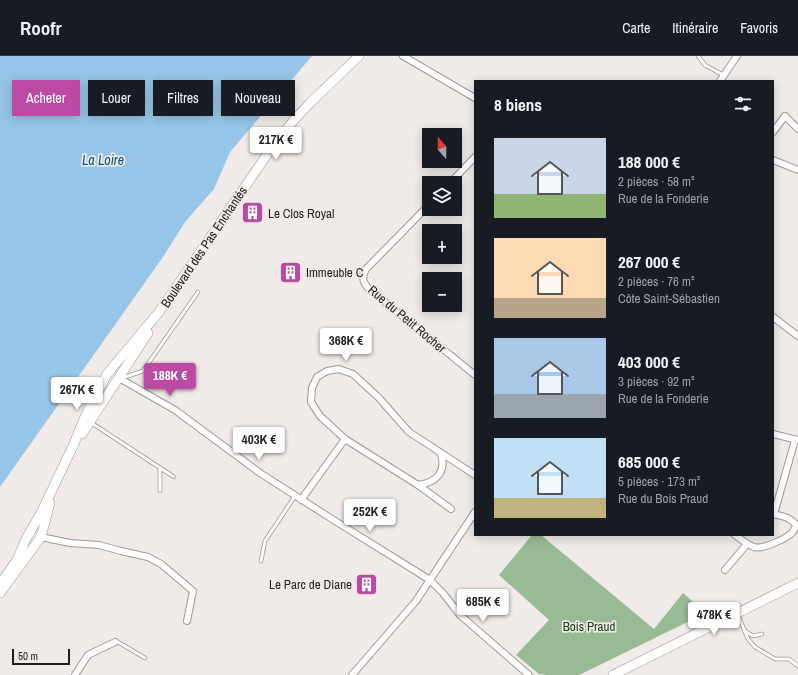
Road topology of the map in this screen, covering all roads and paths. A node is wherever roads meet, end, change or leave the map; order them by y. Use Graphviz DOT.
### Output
graph roads {
  1 [pos="359,56"];
  2 [pos="403,56"];
  3 [pos="698,56"];
  4 [pos="737,56"];
  5 [pos="721,78"];
  6 [pos="474,97"];
  7 [pos="798,129"];
  8 [pos="774,131"];
  9 [pos="474,158"];
  10 [pos="774,160"];
  11 [pos="798,170"];
  12 [pos="457,176"];
  13 [pos="422,212"];
  14 [pos="198,292"];
  15 [pos="159,312"];
  16 [pos="774,318"];
  17 [pos="798,336"];
  18 [pos="474,374"];
  19 [pos="119,378"];
  20 [pos="101,385"];
  21 [pos="90,422"];
  22 [pos="774,434"];
  23 [pos="346,440"];
  24 [pos="797,440"];
  25 [pos="73,446"];
  26 [pos="440,452"];
  27 [pos="160,468"];
  28 [pos="474,474"];
  29 [pos="174,477"];
  30 [pos="55,485"];
  31 [pos="418,485"];
  32 [pos="160,491"];
  33 [pos="295,496"];
  34 [pos="301,500"];
  35 [pos="452,509"];
  36 [pos="774,511"];
  37 [pos="474,514"];
  38 [pos="774,514"];
  39 [pos="33,527"];
  40 [pos="736,536"];
  41 [pos="41,537"];
  42 [pos="747,544"];
  43 [pos="261,561"];
  44 [pos="725,570"];
  45 [pos="430,580"];
  46 [pos="0,584"];
  47 [pos="798,584"];
  48 [pos="0,593"];
  49 [pos="738,613"];
  50 [pos="188,621"];
  51 [pos="745,631"];
  52 [pos="762,634"];
  53 [pos="115,642"];
  54 [pos="144,658"];
  55 [pos="798,666"];
  56 [pos="622,670"];
  57 [pos="75,675"];
  58 [pos="352,675"];
  59 [pos="530,675"];
  60 [pos="608,675"];
  61 [pos="613,675"];
  1 -- 15 [label="main road, Boulevard des Pas Enchantés"];
  2 -- 6 [label="street"];
  3 -- 5 [label="lane"];
  4 -- 5 [label="street"];
  7 -- 8 [label="street"];
  9 -- 12 [label="street"];
  10 -- 11 [label="street"];
  13 -- 18 [label="street, Rue du Petit Rocher"];
  14 -- 19 [label="lane"];
  15 -- 19 [label="main road, Boulevard des Pas Enchantés"];
  15 -- 20 [label="main road, Boulevard des Pas Enchantés"];
  16 -- 17 [label="street"];
  19 -- 20 [label="main road"];
  19 -- 21 [label="main road, Boulevard des Pas Enchantés"];
  19 -- 33 [label="street"];
  20 -- 25 [label="main road, Boulevard des Pas Enchantés"];
  21 -- 25 [label="main road, Boulevard des Pas Enchantés"];
  21 -- 27 [label="lane"];
  22 -- 24 [label="street"];
  23 -- 26 [label="street"];
  23 -- 31 [label="street"];
  23 -- 34 [label="street"];
  24 -- 36 [label="street"];
  25 -- 30 [label="main road"];
  26 -- 28 [label="street"];
  26 -- 31 [label="street"];
  27 -- 29 [label="lane"];
  27 -- 32 [label="lane"];
  30 -- 39 [label="main road"];
  30 -- 41 [label="main road"];
  31 -- 35 [label="street"];
  33 -- 34 [label="street"];
  33 -- 43 [label="lane"];
  34 -- 45 [label="street"];
  37 -- 45 [label="street"];
  38 -- 42 [label="street"];
  39 -- 41 [label="main road"];
  39 -- 46 [label="main road"];
  40 -- 42 [label="street"];
  41 -- 48 [label="main road"];
  41 -- 50 [label="street"];
  42 -- 44 [label="street"];
  45 -- 58 [label="street"];
  45 -- 59 [label="street"];
  47 -- 49 [label="main road"];
  49 -- 51 [label="lane"];
  49 -- 56 [label="main road"];
  51 -- 52 [label="lane"];
  51 -- 55 [label="lane"];
  53 -- 54 [label="lane"];
  53 -- 57 [label="street"];
  56 -- 60 [label="main road"];
  56 -- 61 [label="main road"];
}
